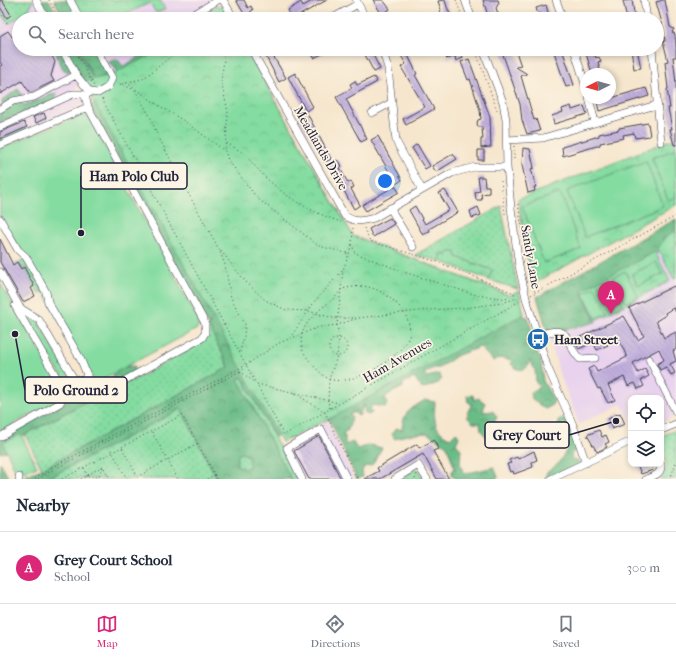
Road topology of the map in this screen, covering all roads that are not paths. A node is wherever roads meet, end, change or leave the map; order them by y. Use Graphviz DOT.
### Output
graph roads {
  1 [pos="36,0"];
  2 [pos="70,0"];
  3 [pos="218,0"];
  4 [pos="223,0"];
  5 [pos="465,0"];
  6 [pos="556,0"];
  7 [pos="644,0"];
  8 [pos="357,2"];
  9 [pos="42,12"];
  10 [pos="76,12"];
  11 [pos="198,12"];
  12 [pos="230,12"];
  13 [pos="342,12"];
  14 [pos="362,12"];
  15 [pos="469,12"];
  16 [pos="560,12"];
  17 [pos="646,12"];
  18 [pos="66,56"];
  19 [pos="100,56"];
  20 [pos="255,56"];
  21 [pos="384,56"];
  22 [pos="486,56"];
  23 [pos="576,56"];
  24 [pos="652,56"];
  25 [pos="580,68"];
  26 [pos="76,75"];
  27 [pos="91,94"];
  28 [pos="392,103"];
  29 [pos="590,104"];
  30 [pos="656,105"];
  31 [pos="88,107"];
  32 [pos="0,109"];
  33 [pos="372,113"];
  34 [pos="595,122"];
  35 [pos="0,127"];
  36 [pos="511,140"];
  37 [pos="661,142"];
  38 [pos="0,145"];
  39 [pos="510,166"];
  40 [pos="422,190"];
  41 [pos="390,208"];
  42 [pos="0,219"];
  43 [pos="413,247"];
  44 [pos="0,272"];
  45 [pos="0,281"];
  46 [pos="538,335"];
  47 [pos="595,358"];
  48 [pos="649,359"];
  49 [pos="83,381"];
  50 [pos="65,392"];
  51 [pos="676,412"];
  52 [pos="676,424"];
  53 [pos="664,429"];
  54 [pos="0,437"];
  55 [pos="628,442"];
  56 [pos="586,463"];
  57 [pos="661,467"];
  58 [pos="302,479"];
  59 [pos="347,479"];
  60 [pos="395,479"];
  61 [pos="427,479"];
  62 [pos="551,479"];
  63 [pos="646,479"];
  1 -- 9 [label="street"];
  2 -- 10 [label="street"];
  3 -- 11 [label="street"];
  4 -- 12 [label="street"];
  5 -- 15 [label="street"];
  6 -- 16 [label="street"];
  7 -- 17 [label="street"];
  8 -- 13 [label="street"];
  8 -- 14 [label="street"];
  18 -- 26 [label="street"];
  19 -- 27 [label="street"];
  20 -- 41 [label="street, Meadlands Drive"];
  21 -- 28 [label="street"];
  22 -- 36 [label="street, Sandy Lane"];
  23 -- 25 [label="street"];
  24 -- 30 [label="street"];
  26 -- 27 [label="street"];
  26 -- 32 [label="street"];
  27 -- 31 [label="street"];
  27 -- 35 [label="street"];
  28 -- 33 [label="street"];
  28 -- 40 [label="street"];
  29 -- 34 [label="street"];
  30 -- 34 [label="street"];
  30 -- 37 [label="street"];
  31 -- 38 [label="street"];
  31 -- 49 [label="street"];
  34 -- 36 [label="street"];
  36 -- 39 [label="street, Sandy Lane"];
  39 -- 40 [label="street"];
  39 -- 46 [label="street, Sandy Lane"];
  40 -- 41 [label="street"];
  41 -- 43 [label="street"];
  42 -- 49 [label="street"];
  44 -- 49 [label="street"];
  45 -- 50 [label="street"];
  46 -- 47 [label="street"];
  46 -- 56 [label="street, Sandy Lane"];
  48 -- 51 [label="street"];
  49 -- 50 [label="street"];
  50 -- 54 [label="street"];
  52 -- 53 [label="street"];
  55 -- 56 [label="street"];
  56 -- 62 [label="street"];
  57 -- 63 [label="street"];
  58 -- 59 [label="street"];
  60 -- 61 [label="street"];
}
